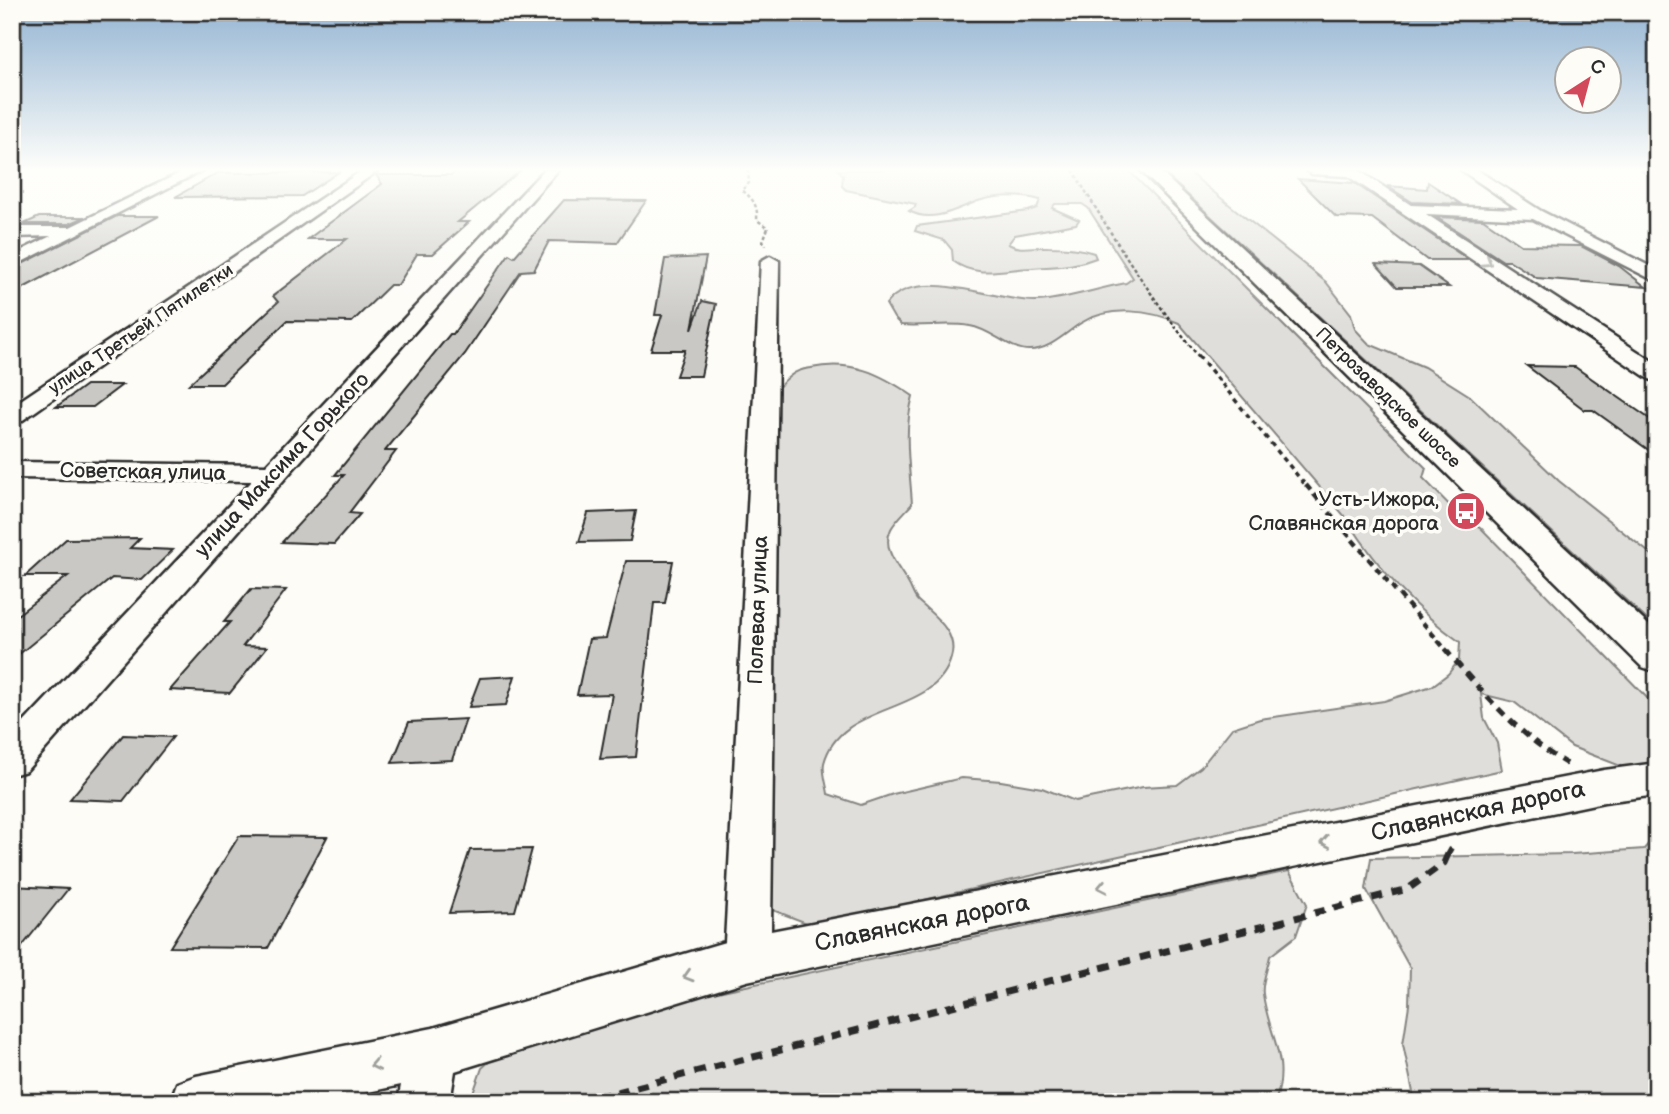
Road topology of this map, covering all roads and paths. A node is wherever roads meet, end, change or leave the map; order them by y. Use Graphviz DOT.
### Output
graph roads {
  1 [pos="94,222"];
  2 [pos="297,222"];
  3 [pos="504,222"];
  4 [pos="760,222"];
  5 [pos="1104,222"];
  6 [pos="1202,222"];
  7 [pos="1425,222"];
  8 [pos="1551,222"];
  9 [pos="76,231"];
  10 [pos="12,232"];
  11 [pos="770,261"];
  12 [pos="12,262"];
  13 [pos="1657,277"];
  14 [pos="1657,374"];
  15 [pos="12,416"];
  16 [pos="12,470"];
  17 [pos="273,474"];
  18 [pos="1657,657"];
  19 [pos="12,760"];
  20 [pos="1657,779"];
  21 [pos="1604,786"];
  22 [pos="1456,838"];
  23 [pos="747,958"];
  24 [pos="433,1053"];
  25 [pos="196,1102"];
  26 [pos="424,1102"];
  27 [pos="578,1102"];
  1 -- 9 [label="street"];
  2 -- 15 [label="street, улица Третьей Пятилетки"];
  3 -- 17 [label="street, улица Максима Горького"];
  4 -- 11 [label="path"];
  5 -- 21 [label="path"];
  6 -- 18 [label="main road, Петрозаводское шоссе"];
  7 -- 14 [label="street, one-way"];
  8 -- 13 [label="street"];
  9 -- 10 [label="street"];
  9 -- 12 [label="street"];
  11 -- 23 [label="street, Полевая улица"];
  16 -- 17 [label="street, Советская улица"];
  17 -- 19 [label="street, улица Максима Горького"];
  20 -- 21 [label="street, Славянская дорога"];
  21 -- 23 [label="street, Славянская дорога, one-way"];
  22 -- 27 [label="path"];
  23 -- 24 [label="street, Славянская дорога, one-way"];
  24 -- 25 [label="street, Славянская дорога, one-way"];
  24 -- 26 [label="street"];
}
